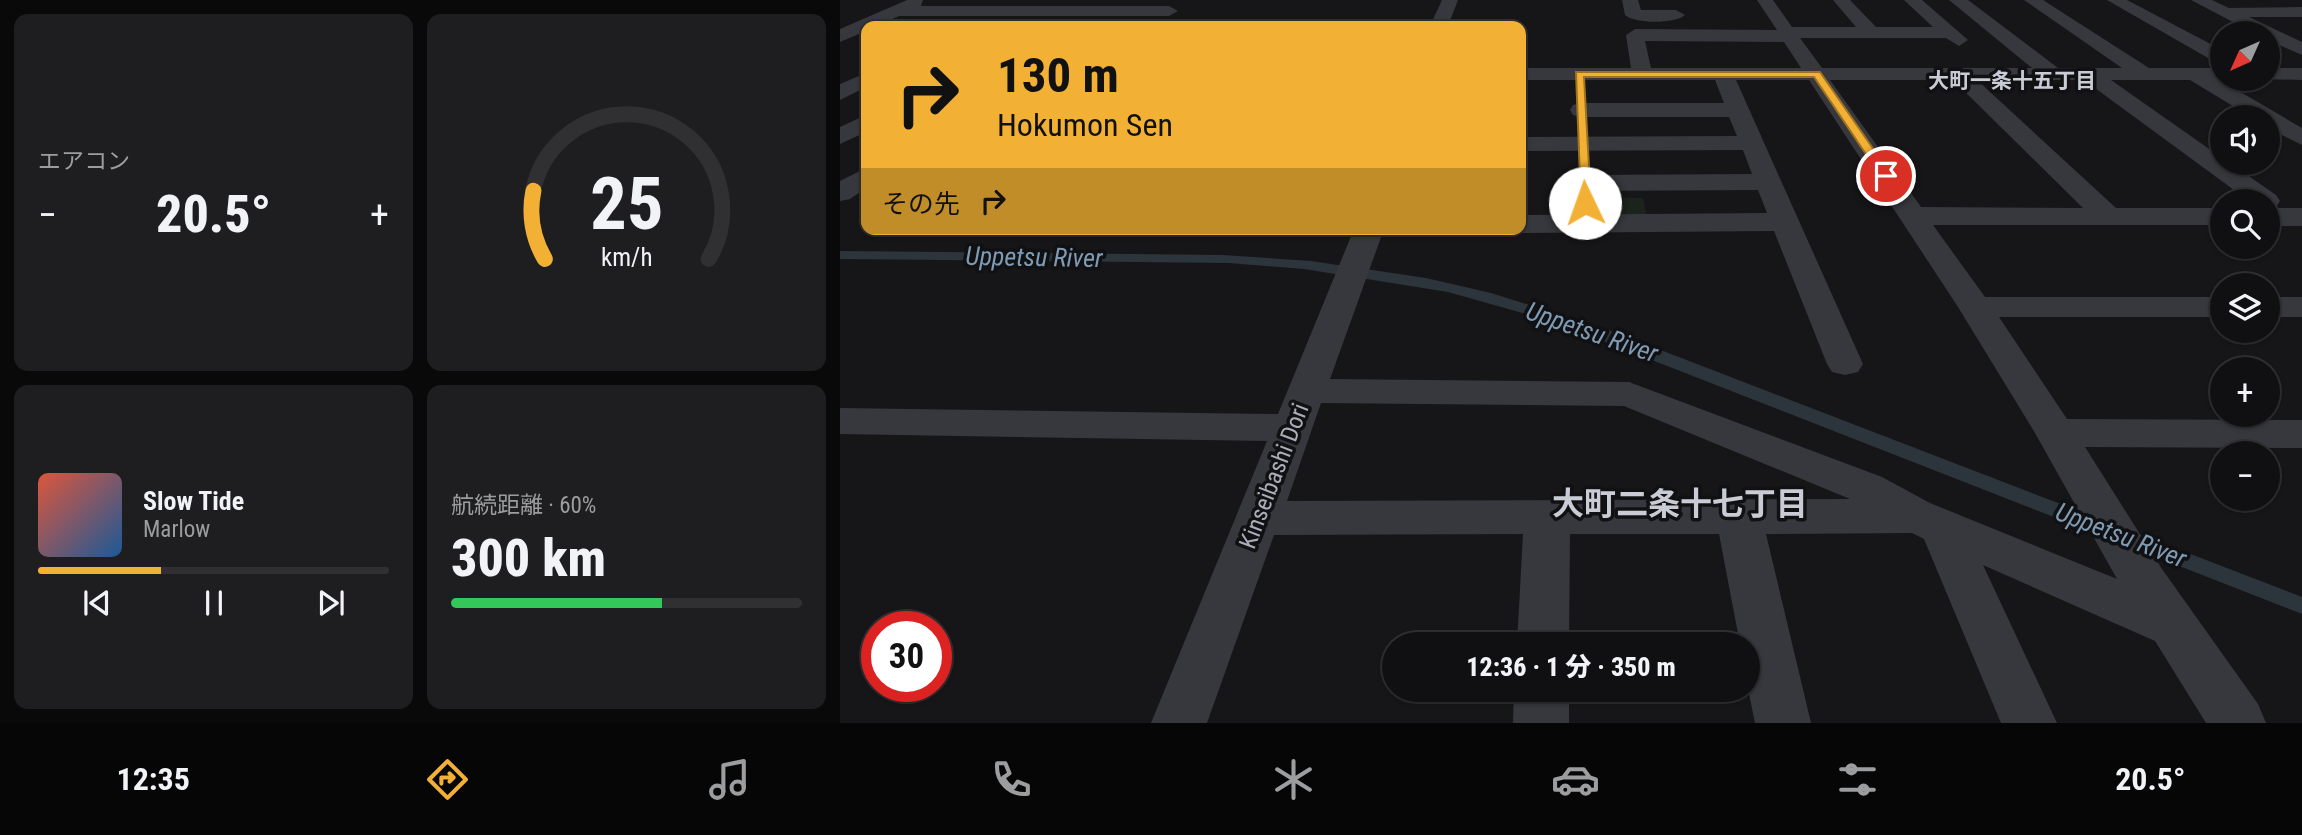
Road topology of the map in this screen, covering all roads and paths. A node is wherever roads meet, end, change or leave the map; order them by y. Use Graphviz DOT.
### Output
graph roads {
  1 [pos="920,0"];
  2 [pos="1052,0"];
  3 [pos="1184,0"];
  4 [pos="1450,0"];
  5 [pos="1630,0"];
  6 [pos="1841,0"];
  7 [pos="1912,0"];
  8 [pos="1957,0"];
  9 [pos="2032,0"];
  10 [pos="2115,0"];
  11 [pos="2199,0"];
  12 [pos="2248,0"];
  13 [pos="2302,5"];
  14 [pos="895,11"];
  15 [pos="1033,11"];
  16 [pos="1169,11"];
  17 [pos="2224,12"];
  18 [pos="2302,12"];
  19 [pos="1698,15"];
  20 [pos="1773,20"];
  21 [pos="870,21"];
  22 [pos="1015,21"];
  23 [pos="1156,21"];
  24 [pos="1441,21"];
  25 [pos="2243,21"];
  26 [pos="2280,26"];
  27 [pos="2302,26"];
  28 [pos="1871,33"];
  29 [pos="1951,33"];
  30 [pos="2280,38"];
  31 [pos="2299,46"];
  32 [pos="2210,51"];
  33 [pos="840,74"];
  34 [pos="1526,74"];
  35 [pos="1579,74"];
  36 [pos="1642,74"];
  37 [pos="1723,74"];
  38 [pos="1816,74"];
  39 [pos="1958,74"];
  40 [pos="1996,74"];
  41 [pos="2053,74"];
  42 [pos="2089,74"];
  43 [pos="2145,74"];
  44 [pos="2194,74"];
  45 [pos="2210,74"];
  46 [pos="2280,74"];
  47 [pos="2302,74"];
  48 [pos="861,76"];
  49 [pos="861,79"];
  50 [pos="2280,79"];
  51 [pos="2302,89"];
  52 [pos="840,93"];
  53 [pos="2246,105"];
  54 [pos="1581,110"];
  55 [pos="1738,110"];
  56 [pos="861,125"];
  57 [pos="2280,125"];
  58 [pos="840,137"];
  59 [pos="2302,138"];
  60 [pos="1752,143"];
  61 [pos="1526,144"];
  62 [pos="1583,144"];
  63 [pos="861,179"];
  64 [pos="1768,181"];
  65 [pos="1584,183"];
  66 [pos="2248,189"];
  67 [pos="840,193"];
  68 [pos="1914,216"];
  69 [pos="2109,217"];
  70 [pos="2210,217"];
  71 [pos="1784,222"];
  72 [pos="1586,223"];
  73 [pos="1526,224"];
  74 [pos="1366,236"];
  75 [pos="1975,307"];
  76 [pos="2210,307"];
  77 [pos="2280,307"];
  78 [pos="2302,307"];
  79 [pos="1845,364"];
  80 [pos="1300,410"];
  81 [pos="840,421"];
  82 [pos="2302,434"];
  83 [pos="2064,449"];
  84 [pos="1258,518"];
  85 [pos="1739,518"];
  86 [pos="1547,519"];
  87 [pos="1928,521"];
  88 [pos="2159,604"];
  89 [pos="1544,632"];
  90 [pos="1542,702"];
  91 [pos="1179,723"];
  92 [pos="1541,723"];
  93 [pos="1783,723"];
  94 [pos="2029,723"];
  95 [pos="2238,723"];
  1 -- 14 [label="street"];
  2 -- 15 [label="street"];
  3 -- 16 [label="street"];
  4 -- 24 [label="street"];
  5 -- 19 [label="street"];
  6 -- 28 [label="street"];
  7 -- 29 [label="street"];
  8 -- 41 [label="street"];
  9 -- 43 [label="street"];
  10 -- 32 [label="street"];
  11 -- 17 [label="street"];
  12 -- 13 [label="street"];
  14 -- 15 [label="street"];
  14 -- 21 [label="street"];
  15 -- 16 [label="street"];
  15 -- 22 [label="street"];
  16 -- 23 [label="street"];
  17 -- 18 [label="street"];
  17 -- 25 [label="street"];
  20 -- 28 [label="street"];
  20 -- 36 [label="street"];
  20 -- 38 [label="street"];
  26 -- 27 [label="street"];
  28 -- 29 [label="street"];
  29 -- 40 [label="street"];
  30 -- 31 [label="street"];
  33 -- 48 [label="street"];
  34 -- 35 [label="street"];
  35 -- 36 [label="street"];
  35 -- 54 [label="street"];
  36 -- 37 [label="street"];
  37 -- 38 [label="street"];
  37 -- 55 [label="street"];
  38 -- 39 [label="street"];
  38 -- 68 [label="street"];
  39 -- 40 [label="street"];
  39 -- 69 [label="street"];
  40 -- 41 [label="street"];
  41 -- 42 [label="street"];
  42 -- 43 [label="street"];
  42 -- 66 [label="street"];
  43 -- 44 [label="street"];
  44 -- 45 [label="street"];
  44 -- 53 [label="street"];
  46 -- 47 [label="street"];
  49 -- 52 [label="street"];
  50 -- 51 [label="street"];
  54 -- 55 [label="street"];
  54 -- 62 [label="street"];
  55 -- 60 [label="street"];
  56 -- 58 [label="street"];
  57 -- 59 [label="street"];
  60 -- 62 [label="street"];
  60 -- 64 [label="street"];
  61 -- 62 [label="street"];
  62 -- 65 [label="street"];
  63 -- 67 [label="street"];
  64 -- 65 [label="street"];
  64 -- 71 [label="street"];
  65 -- 72 [label="street"];
  68 -- 69 [label="street"];
  68 -- 75 [label="street"];
  69 -- 70 [label="street"];
  71 -- 72 [label="street"];
  71 -- 79 [label="street"];
  72 -- 73 [label="street"];
  74 -- 80 [label="street, Kinseibashi Dori"];
  75 -- 76 [label="street"];
  75 -- 83 [label="street"];
  77 -- 78 [label="street"];
  80 -- 81 [label="street"];
  80 -- 84 [label="street, Kinseibashi Dori"];
  80 -- 87 [label="street"];
  82 -- 83 [label="street"];
  83 -- 88 [label="street"];
  84 -- 86 [label="street"];
  84 -- 91 [label="street, Kinseibashi Dori"];
  85 -- 86 [label="street"];
  85 -- 87 [label="street"];
  85 -- 93 [label="street"];
  86 -- 89 [label="street"];
  87 -- 88 [label="street"];
  87 -- 94 [label="street"];
  88 -- 95 [label="street"];
  90 -- 92 [label="street"];
}
